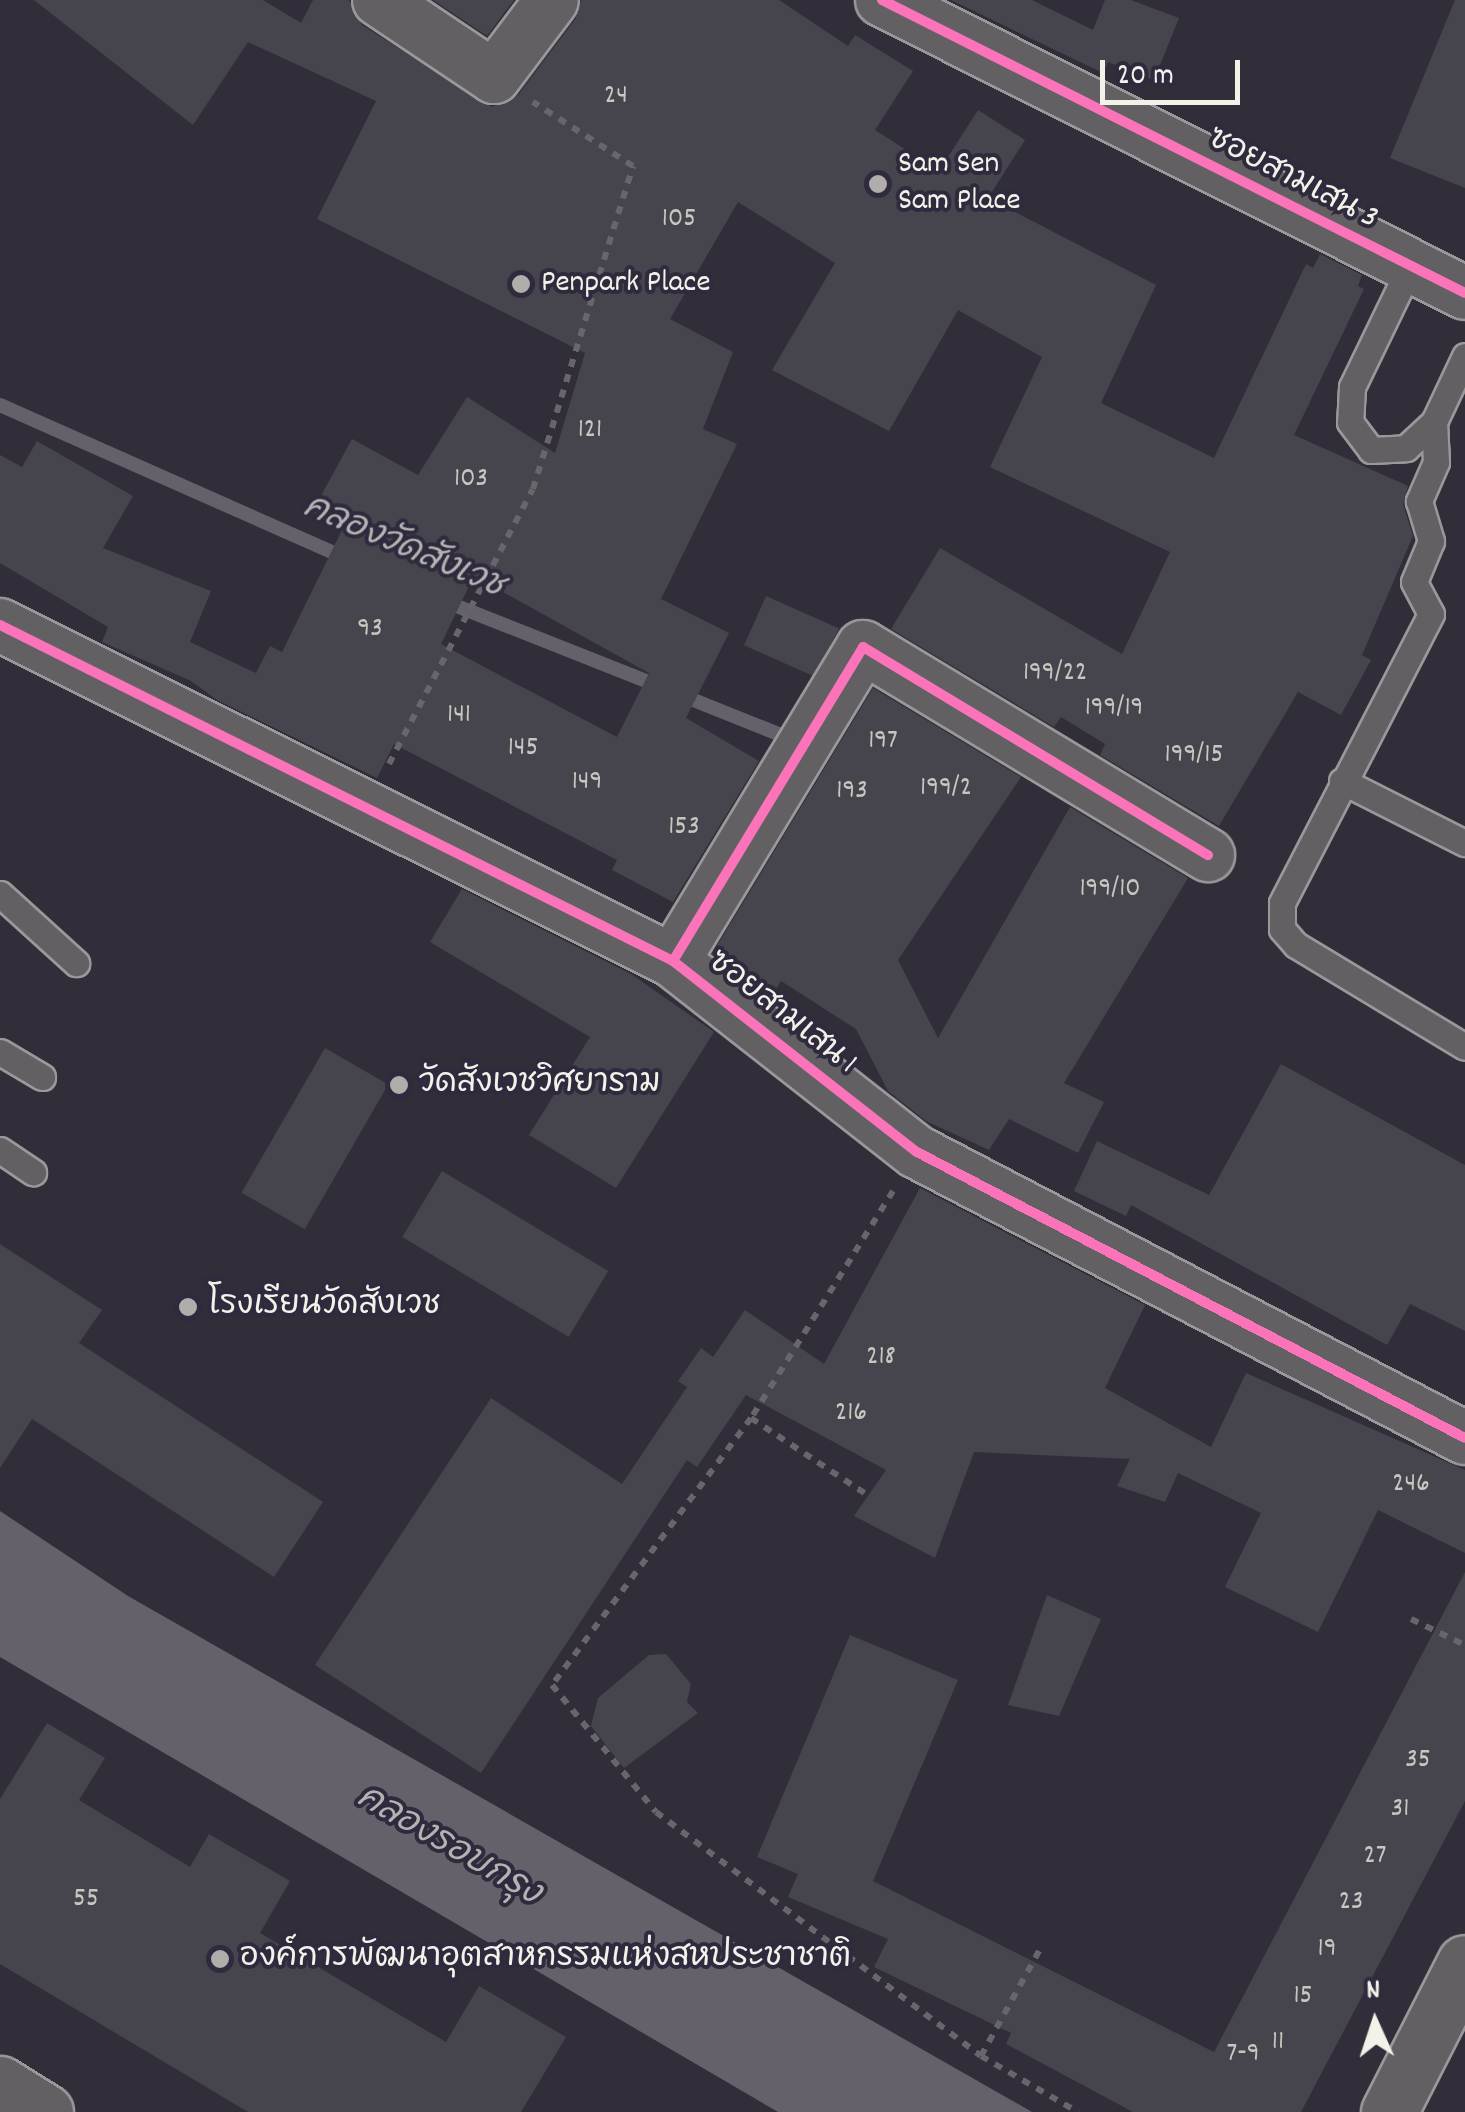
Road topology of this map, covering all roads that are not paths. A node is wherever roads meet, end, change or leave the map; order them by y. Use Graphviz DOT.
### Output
graph roads {
  1 [pos="379,0"];
  2 [pos="552,0"];
  3 [pos="882,0"];
  4 [pos="1410,268"];
  5 [pos="1465,293"];
  6 [pos="1465,356"];
  7 [pos="1434,422"];
  8 [pos="0,624"];
  9 [pos="1342,781"];
  10 [pos="1465,843"];
  11 [pos="1208,855"];
  12 [pos="0,894"];
  13 [pos="674,961"];
  14 [pos="76,963"];
  15 [pos="1465,1047"];
  16 [pos="0,1052"];
  17 [pos="42,1077"];
  18 [pos="0,1150"];
  19 [pos="33,1172"];
  20 [pos="1465,1438"];
  21 [pos="1465,1962"];
  22 [pos="0,2084"];
  23 [pos="45,2112"];
  24 [pos="1389,2112"];
  1 -- 2 [label="street"];
  3 -- 4 [label="street, ซอยสามเสน 3"];
  4 -- 5 [label="street, ซอยสามเสน 3"];
  4 -- 7 [label="lane"];
  6 -- 7 [label="lane"];
  7 -- 9 [label="lane"];
  8 -- 13 [label="street, ซอยสามเสน 1"];
  9 -- 10 [label="lane"];
  9 -- 15 [label="lane"];
  11 -- 13 [label="street"];
  12 -- 14 [label="lane"];
  13 -- 20 [label="street, ซอยสามเสน 1"];
  16 -- 17 [label="lane"];
  18 -- 19 [label="lane"];
  21 -- 24 [label="main road"];
  22 -- 23 [label="main road"];
}
